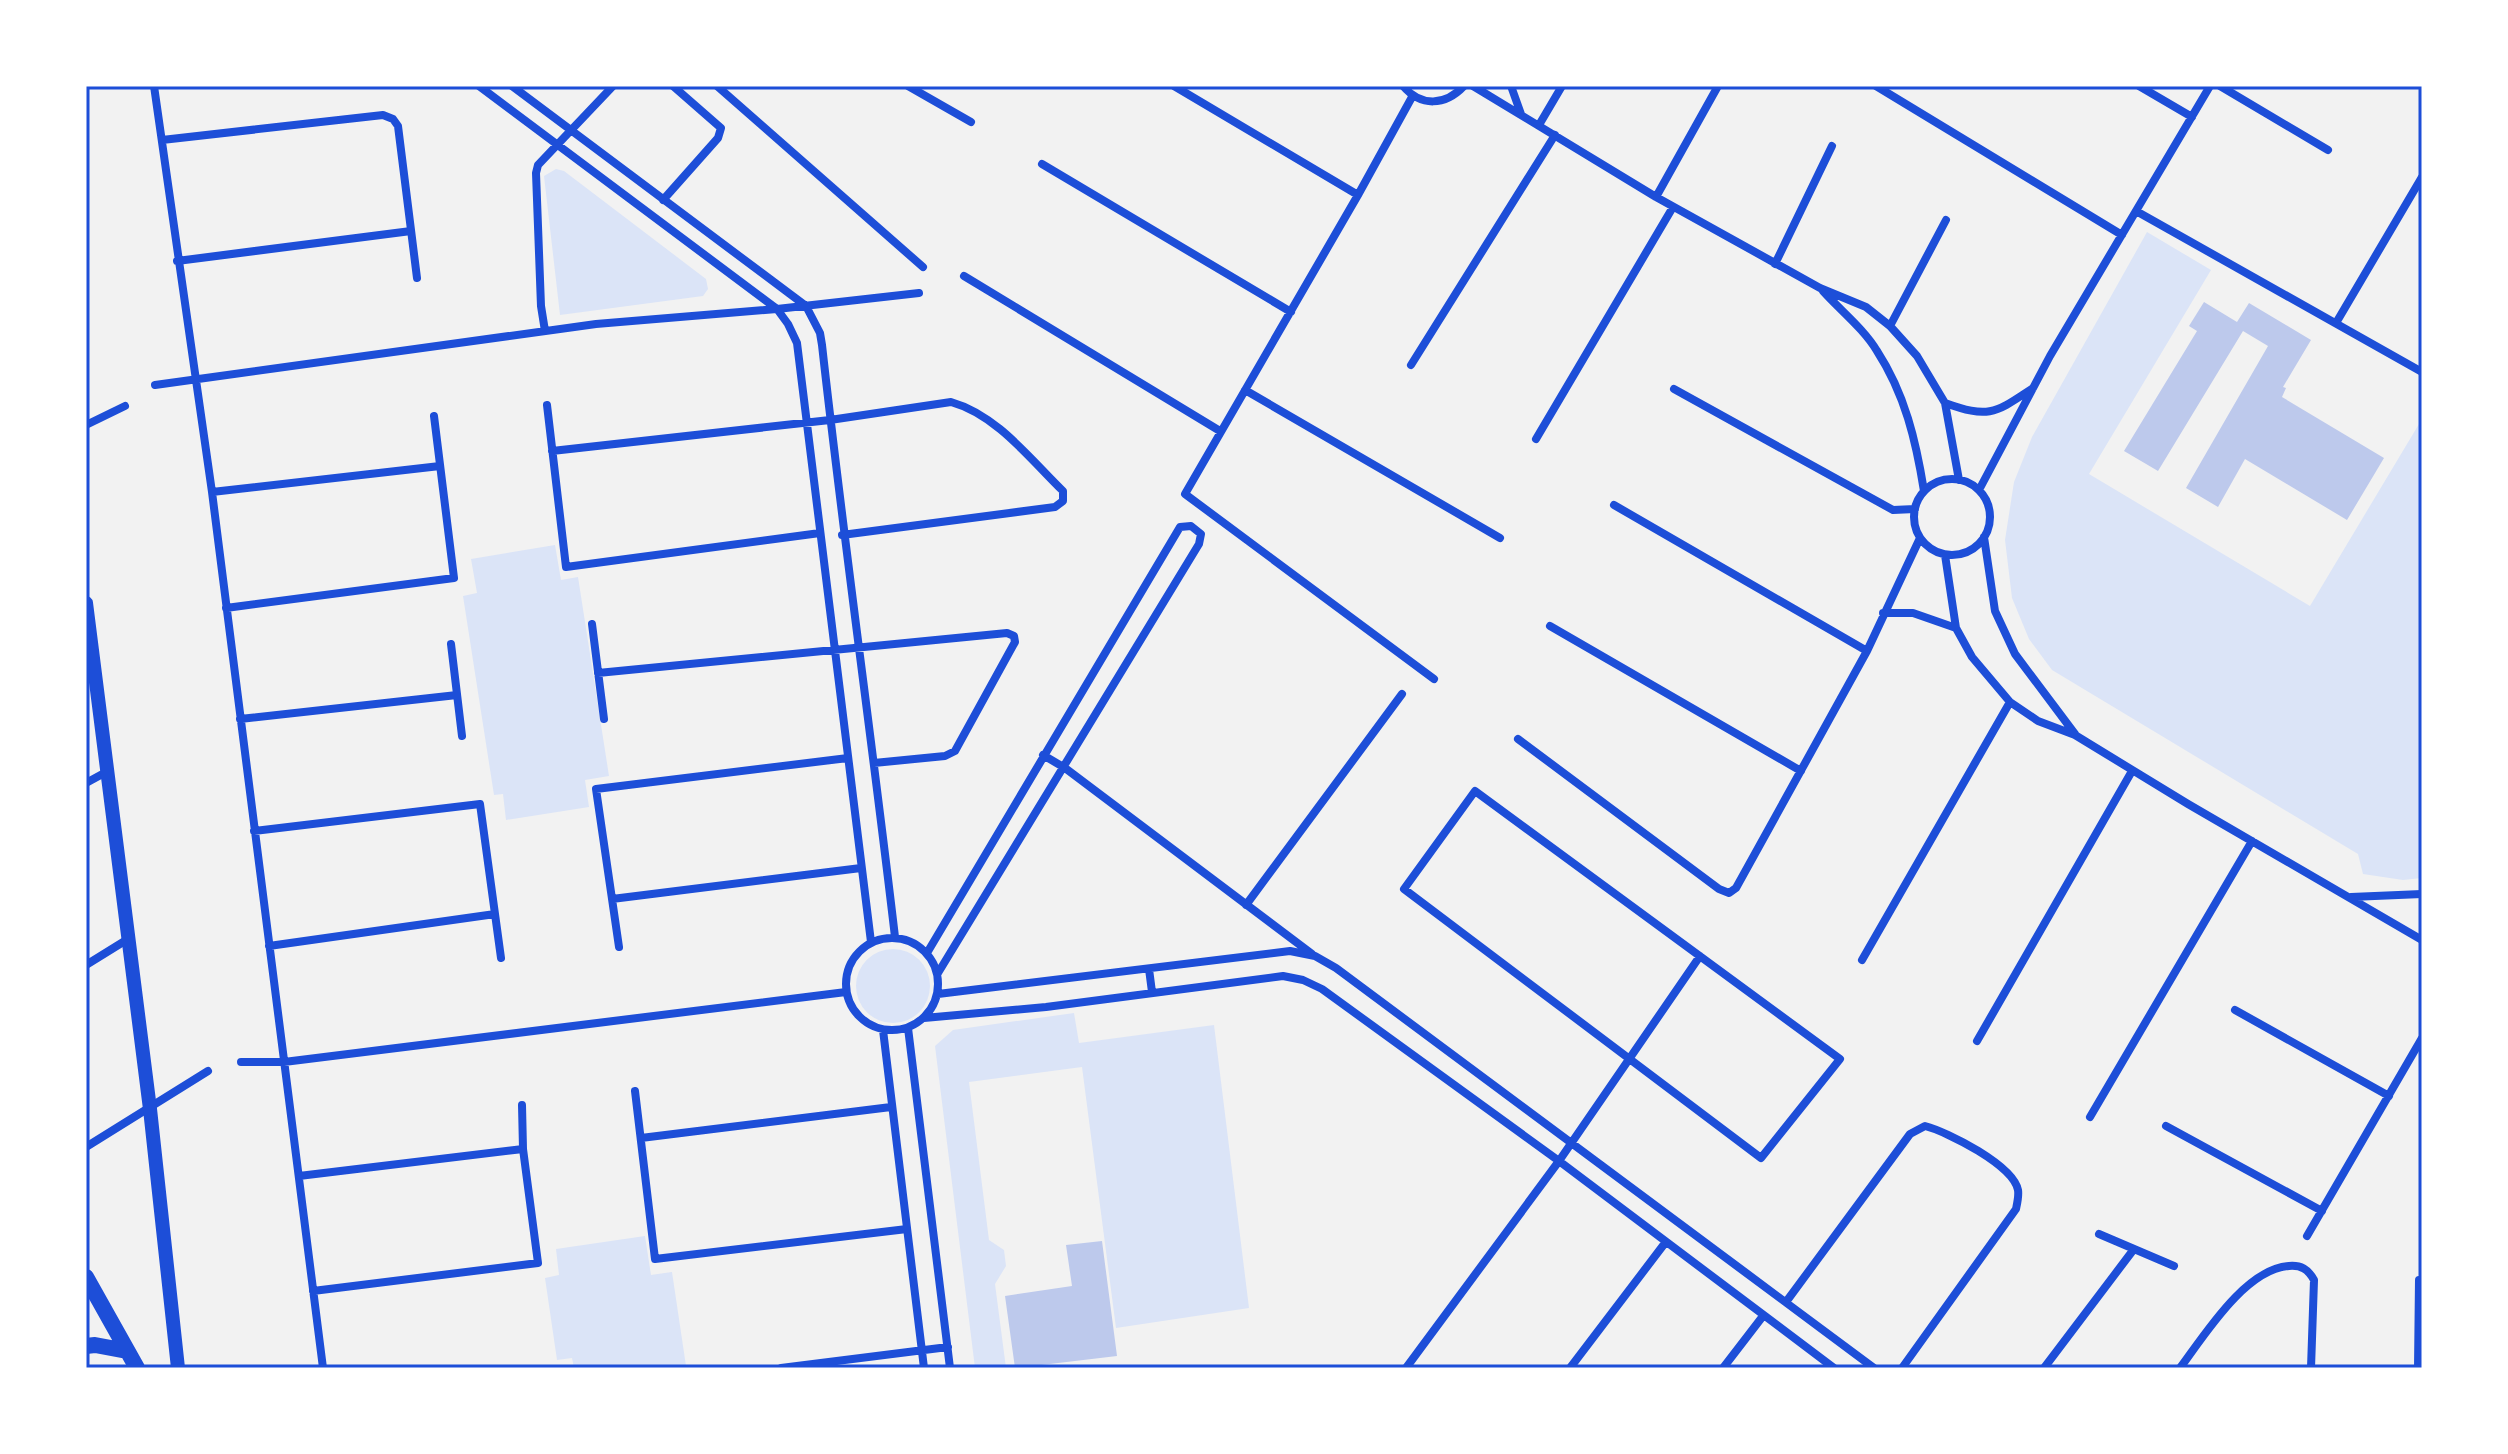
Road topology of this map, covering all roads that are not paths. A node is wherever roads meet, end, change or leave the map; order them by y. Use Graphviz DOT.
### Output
graph roads {
  1 [pos="154,86"];
  2 [pos="479,86"];
  3 [pos="512,86"];
  4 [pos="613,86"];
  5 [pos="673,86"];
  6 [pos="717,86"];
  7 [pos="908,86"];
  8 [pos="1174,86"];
  9 [pos="1403,86"];
  10 [pos="1464,86"];
  11 [pos="1473,86"];
  12 [pos="1511,86"];
  13 [pos="1562,86"];
  14 [pos="1718,86"];
  15 [pos="1876,86"];
  16 [pos="2139,86"];
  17 [pos="2210,86"];
  18 [pos="2220,86"];
  19 [pos="1412,97"];
  20 [pos="1521,115"];
  21 [pos="2192,117"];
  22 [pos="971,122"];
  23 [pos="1539,125"];
  24 [pos="571,130"];
  25 [pos="1555,135"];
  26 [pos="162,140"];
  27 [pos="558,144"];
  28 [pos="1832,146"];
  29 [pos="2328,150"];
  30 [pos="1042,164"];
  31 [pos="2422,177"];
  32 [pos="1358,195"];
  33 [pos="1656,197"];
  34 [pos="663,200"];
  35 [pos="1673,207"];
  36 [pos="2136,211"];
  37 [pos="1946,220"];
  38 [pos="411,231"];
  39 [pos="2122,235"];
  40 [pos="177,261"];
  41 [pos="1775,264"];
  42 [pos="923,267"];
  43 [pos="964,276"];
  44 [pos="417,278"];
  45 [pos="1820,288"];
  46 [pos="919,293"];
  47 [pos="806,306"];
  48 [pos="777,309"];
  49 [pos="1291,312"];
  50 [pos="2336,323"];
  51 [pos="1890,326"];
  52 [pos="545,331"];
  53 [pos="1411,365"];
  54 [pos="2422,372"];
  55 [pos="195,380"];
  56 [pos="155,385"];
  57 [pos="2034,388"];
  58 [pos="1674,389"];
  59 [pos="1245,390"];
  60 [pos="1945,403"];
  61 [pos="547,405"];
  62 [pos="125,406"];
  63 [pos="434,416"];
  64 [pos="830,420"];
  65 [pos="806,423"];
  66 [pos="86,425"];
  67 [pos="1220,431"];
  68 [pos="1536,439"];
  69 [pos="552,451"];
  70 [pos="440,466"];
  71 [pos="1959,480"];
  72 [pos="1979,490"];
  73 [pos="1924,491"];
  74 [pos="212,492"];
  75 [pos="1614,505"];
  76 [pos="1915,509"];
  77 [pos="820,533"];
  78 [pos="842,535"];
  79 [pos="1984,537"];
  80 [pos="1500,538"];
  81 [pos="1920,538"];
  82 [pos="1945,555"];
  83 [pos="86,605"];
  84 [pos="226,608"];
  85 [pos="1883,613"];
  86 [pos="592,624"];
  87 [pos="1550,626"];
  88 [pos="1956,628"];
  89 [pos="451,644"];
  90 [pos="860,648"];
  91 [pos="833,650"];
  92 [pos="1867,651"];
  93 [pos="598,673"];
  94 [pos="1434,679"];
  95 [pos="1402,694"];
  96 [pos="457,695"];
  97 [pos="2010,702"];
  98 [pos="240,719"];
  99 [pos="604,719"];
  100 [pos="2075,735"];
  101 [pos="462,736"];
  102 [pos="1518,739"];
  103 [pos="1043,755"];
  104 [pos="848,758"];
  105 [pos="874,763"];
  106 [pos="1065,768"];
  107 [pos="108,771"];
  108 [pos="1801,771"];
  109 [pos="2132,771"];
  110 [pos="86,783"];
  111 [pos="254,831"];
  112 [pos="2252,841"];
  113 [pos="861,868"];
  114 [pos="2422,894"];
  115 [pos="2349,897"];
  116 [pos="612,899"];
  117 [pos="1246,905"];
  118 [pos="495,914"];
  119 [pos="895,937"];
  120 [pos="128,939"];
  121 [pos="2422,940"];
  122 [pos="871,942"];
  123 [pos="269,946"];
  124 [pos="619,947"];
  125 [pos="927,953"];
  126 [pos="1315,956"];
  127 [pos="1700,956"];
  128 [pos="501,958"];
  129 [pos="1862,960"];
  130 [pos="86,965"];
  131 [pos="1149,969"];
  132 [pos="938,973"];
  133 [pos="846,992"];
  134 [pos="1152,992"];
  135 [pos="938,994"];
  136 [pos="2235,1010"];
  137 [pos="924,1018"];
  138 [pos="908,1028"];
  139 [pos="883,1030"];
  140 [pos="2422,1038"];
  141 [pos="1977,1041"];
  142 [pos="1627,1059"];
  143 [pos="241,1062"];
  144 [pos="284,1062"];
  145 [pos="208,1071"];
  146 [pos="635,1091"];
  147 [pos="2389,1096"];
  148 [pos="522,1105"];
  149 [pos="891,1107"];
  150 [pos="150,1109"];
  151 [pos="2090,1117"];
  152 [pos="2166,1126"];
  153 [pos="641,1138"];
  154 [pos="1571,1142"];
  155 [pos="86,1147"];
  156 [pos="523,1149"];
  157 [pos="1559,1161"];
  158 [pos="299,1176"];
  159 [pos="2322,1211"];
  160 [pos="907,1229"];
  161 [pos="2099,1234"];
  162 [pos="2307,1236"];
  163 [pos="1665,1243"];
  164 [pos="2134,1249"];
  165 [pos="2174,1266"];
  166 [pos="86,1277"];
  167 [pos="2419,1280"];
  168 [pos="313,1291"];
  169 [pos="1786,1302"];
  170 [pos="2420,1314"];
  171 [pos="1763,1316"];
  172 [pos="86,1346"];
  173 [pos="948,1347"];
  174 [pos="922,1350"];
  175 [pos="127,1351"];
  176 [pos="137,1368"];
  177 [pos="178,1368"];
  178 [pos="323,1368"];
  179 [pos="781,1368"];
  180 [pos="924,1368"];
  181 [pos="950,1368"];
  182 [pos="1406,1368"];
  183 [pos="1570,1368"];
  184 [pos="1723,1368"];
  185 [pos="1834,1368"];
  186 [pos="1874,1368"];
  187 [pos="1902,1368"];
  188 [pos="2044,1368"];
  189 [pos="2180,1368"];
  190 [pos="2311,1368"];
  191 [pos="2418,1368"];
  1 -- 26 [label="street"];
  2 -- 27 [label="street"];
  3 -- 24 [label="street"];
  4 -- 24 [label="street"];
  5 -- 34 [label="street"];
  6 -- 42 [label="street"];
  7 -- 22 [label="street"];
  8 -- 32 [label="street"];
  9 -- 19 [label="street"];
  10 -- 19 [label="street"];
  11 -- 20 [label="street"];
  12 -- 20 [label="street"];
  13 -- 23 [label="street"];
  14 -- 33 [label="street"];
  15 -- 39 [label="street"];
  16 -- 21 [label="street"];
  17 -- 21 [label="street"];
  18 -- 29 [label="street"];
  19 -- 32 [label="street"];
  20 -- 23 [label="street"];
  21 -- 36 [label="street"];
  23 -- 25 [label="street"];
  24 -- 27 [label="street"];
  24 -- 34 [label="street"];
  25 -- 33 [label="street"];
  25 -- 53 [label="street"];
  26 -- 38 [label="street"];
  26 -- 40 [label="street"];
  27 -- 48 [label="street"];
  27 -- 52 [label="street"];
  28 -- 41 [label="street"];
  30 -- 49 [label="street"];
  31 -- 50 [label="street"];
  32 -- 49 [label="street"];
  33 -- 35 [label="street"];
  34 -- 47 [label="street"];
  35 -- 41 [label="street"];
  35 -- 68 [label="street"];
  36 -- 39 [label="street"];
  36 -- 50 [label="street"];
  37 -- 51 [label="street"];
  38 -- 40 [label="street"];
  38 -- 44 [label="street"];
  39 -- 57 [label="street"];
  40 -- 55 [label="street"];
  41 -- 45 [label="street"];
  43 -- 67 [label="street"];
  45 -- 51 [label="street"];
  45 -- 73 [label="street"];
  46 -- 47 [label="street"];
  47 -- 48 [label="street"];
  47 -- 64 [label="street"];
  48 -- 52 [label="street"];
  48 -- 65 [label="street"];
  49 -- 59 [label="street"];
  50 -- 54 [label="street"];
  51 -- 60 [label="street"];
  52 -- 55 [label="street"];
  55 -- 56 [label="street"];
  55 -- 74 [label="street"];
  57 -- 60 [label="street"];
  57 -- 72 [label="street"];
  58 -- 76 [label="street"];
  59 -- 67 [label="street"];
  59 -- 80 [label="street"];
  60 -- 71 [label="street"];
  61 -- 69 [label="street"];
  62 -- 66 [label="street"];
  63 -- 70 [label="street"];
  64 -- 65 [label="street"];
  64 -- 78 [label="street"];
  64 -- 78 [label="street"];
  65 -- 69 [label="street"];
  65 -- 77 [label="street"];
  67 -- 94 [label="street"];
  69 -- 77 [label="street"];
  70 -- 74 [label="street"];
  70 -- 84 [label="street"];
  71 -- 72 [label="street"];
  71 -- 73 [label="street"];
  72 -- 79 [label="street"];
  73 -- 76 [label="street"];
  74 -- 84 [label="street"];
  75 -- 92 [label="street"];
  76 -- 81 [label="street"];
  77 -- 91 [label="street"];
  78 -- 90 [label="street"];
  79 -- 82 [label="street"];
  79 -- 100 [label="street"];
  81 -- 82 [label="street"];
  81 -- 85 [label="street"];
  82 -- 88 [label="street"];
  83 -- 107 [label="street"];
  84 -- 98 [label="street"];
  85 -- 88 [label="street"];
  85 -- 92 [label="street"];
  86 -- 93 [label="street"];
  87 -- 108 [label="street"];
  88 -- 97 [label="street"];
  89 -- 96 [label="street"];
  90 -- 91 [label="street"];
  90 -- 105 [label="street"];
  90 -- 105 [label="street"];
  91 -- 93 [label="street"];
  91 -- 104 [label="street"];
  92 -- 108 [label="street"];
  93 -- 99 [label="street"];
  95 -- 117 [label="street"];
  96 -- 98 [label="street"];
  96 -- 101 [label="street"];
  97 -- 100 [label="street"];
  97 -- 129 [label="street"];
  98 -- 111 [label="street"];
  100 -- 109 [label="street"];
  102 -- 108 [label="street"];
  103 -- 106 [label="street"];
  103 -- 106 [label="street"];
  103 -- 125 [label="street"];
  104 -- 113 [label="street"];
  104 -- 116 [label="street"];
  105 -- 119 [label="street"];
  106 -- 117 [label="street"];
  106 -- 132 [label="street"];
  107 -- 110 [label="street"];
  107 -- 120 [label="street"];
  109 -- 112 [label="street"];
  109 -- 141 [label="street"];
  111 -- 118 [label="street"];
  111 -- 123 [label="street"];
  112 -- 115 [label="street"];
  112 -- 151 [label="street"];
  113 -- 116 [label="street"];
  113 -- 122 [label="street"];
  114 -- 115 [label="street"];
  115 -- 121 [label="street"];
  116 -- 124 [label="street"];
  117 -- 126 [label="street"];
  118 -- 123 [label="street"];
  118 -- 128 [label="street"];
  119 -- 122 [label="street"];
  119 -- 125 [label="street"];
  120 -- 130 [label="street"];
  120 -- 150 [label="street"];
  122 -- 133 [label="street"];
  123 -- 144 [label="street"];
  125 -- 132 [label="street"];
  126 -- 131 [label="street"];
  126 -- 154 [label="street"];
  127 -- 142 [label="street"];
  127 -- 142 [label="street"];
  127 -- 142 [label="street"];
  131 -- 134 [label="street"];
  131 -- 135 [label="street"];
  132 -- 135 [label="street"];
  133 -- 139 [label="street"];
  133 -- 144 [label="street"];
  134 -- 137 [label="street"];
  134 -- 157 [label="street"];
  135 -- 137 [label="street"];
  136 -- 147 [label="street"];
  137 -- 138 [label="street"];
  138 -- 139 [label="street"];
  138 -- 173 [label="street"];
  139 -- 149 [label="street"];
  140 -- 147 [label="street"];
  142 -- 154 [label="street"];
  143 -- 144 [label="street"];
  144 -- 158 [label="street"];
  145 -- 150 [label="street"];
  146 -- 153 [label="street"];
  147 -- 159 [label="street"];
  148 -- 156 [label="street"];
  149 -- 153 [label="street"];
  149 -- 160 [label="street"];
  150 -- 155 [label="street"];
  150 -- 177 [label="street"];
  152 -- 159 [label="street"];
  153 -- 160 [label="street"];
  154 -- 157 [label="street"];
  154 -- 169 [label="street"];
  156 -- 158 [label="street"];
  156 -- 168 [label="street"];
  157 -- 163 [label="street"];
  157 -- 182 [label="street"];
  158 -- 168 [label="street"];
  159 -- 162 [label="street"];
  160 -- 174 [label="street"];
  161 -- 164 [label="street"];
  163 -- 171 [label="street"];
  163 -- 183 [label="street"];
  164 -- 165 [label="street"];
  164 -- 188 [label="street"];
  166 -- 175 [label="main road"];
  167 -- 170 [label="street"];
  168 -- 178 [label="street"];
  169 -- 186 [label="street"];
  169 -- 187 [label="street"];
  170 -- 191 [label="street"];
  171 -- 184 [label="street"];
  171 -- 185 [label="street"];
  172 -- 175 [label="main road"];
  173 -- 174 [label="street"];
  173 -- 181 [label="street"];
  174 -- 179 [label="street"];
  174 -- 180 [label="street"];
  175 -- 176 [label="main road"];
  189 -- 190 [label="street"];
}
